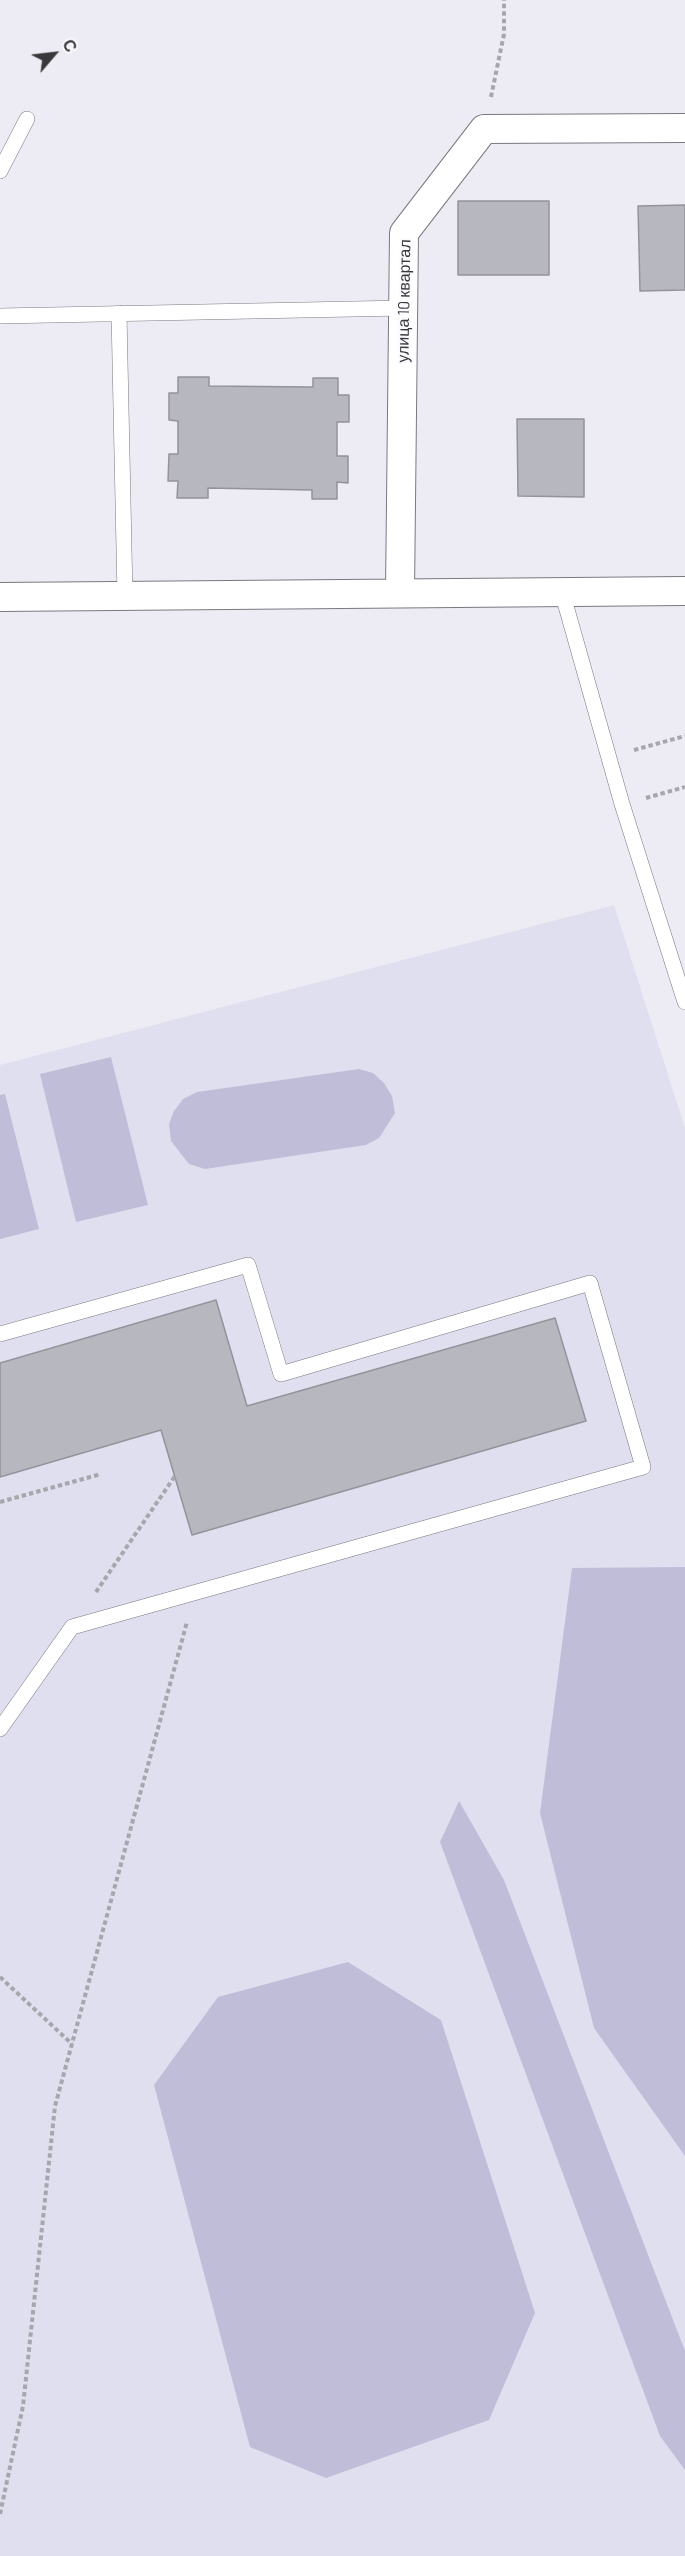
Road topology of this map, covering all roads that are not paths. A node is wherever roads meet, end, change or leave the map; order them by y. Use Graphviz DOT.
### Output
graph roads {
  1 [pos="27,119"];
  2 [pos="685,128"];
  3 [pos="0,171"];
  4 [pos="404,308"];
  5 [pos="119,313"];
  6 [pos="0,316"];
  7 [pos="685,591"];
  8 [pos="400,592"];
  9 [pos="562,592"];
  10 [pos="125,596"];
  11 [pos="0,597"];
  12 [pos="685,1002"];
  13 [pos="0,1335"];
  14 [pos="0,1729"];
  1 -- 3 [label="lane"];
  2 -- 4 [label="street, улица 10 квартал"];
  4 -- 5 [label="lane"];
  4 -- 8 [label="street, улица 10 квартал"];
  5 -- 6 [label="lane"];
  5 -- 10 [label="lane"];
  7 -- 9 [label="street"];
  8 -- 9 [label="street"];
  8 -- 10 [label="street"];
  9 -- 12 [label="lane"];
  10 -- 11 [label="street"];
  13 -- 14 [label="lane"];
}
